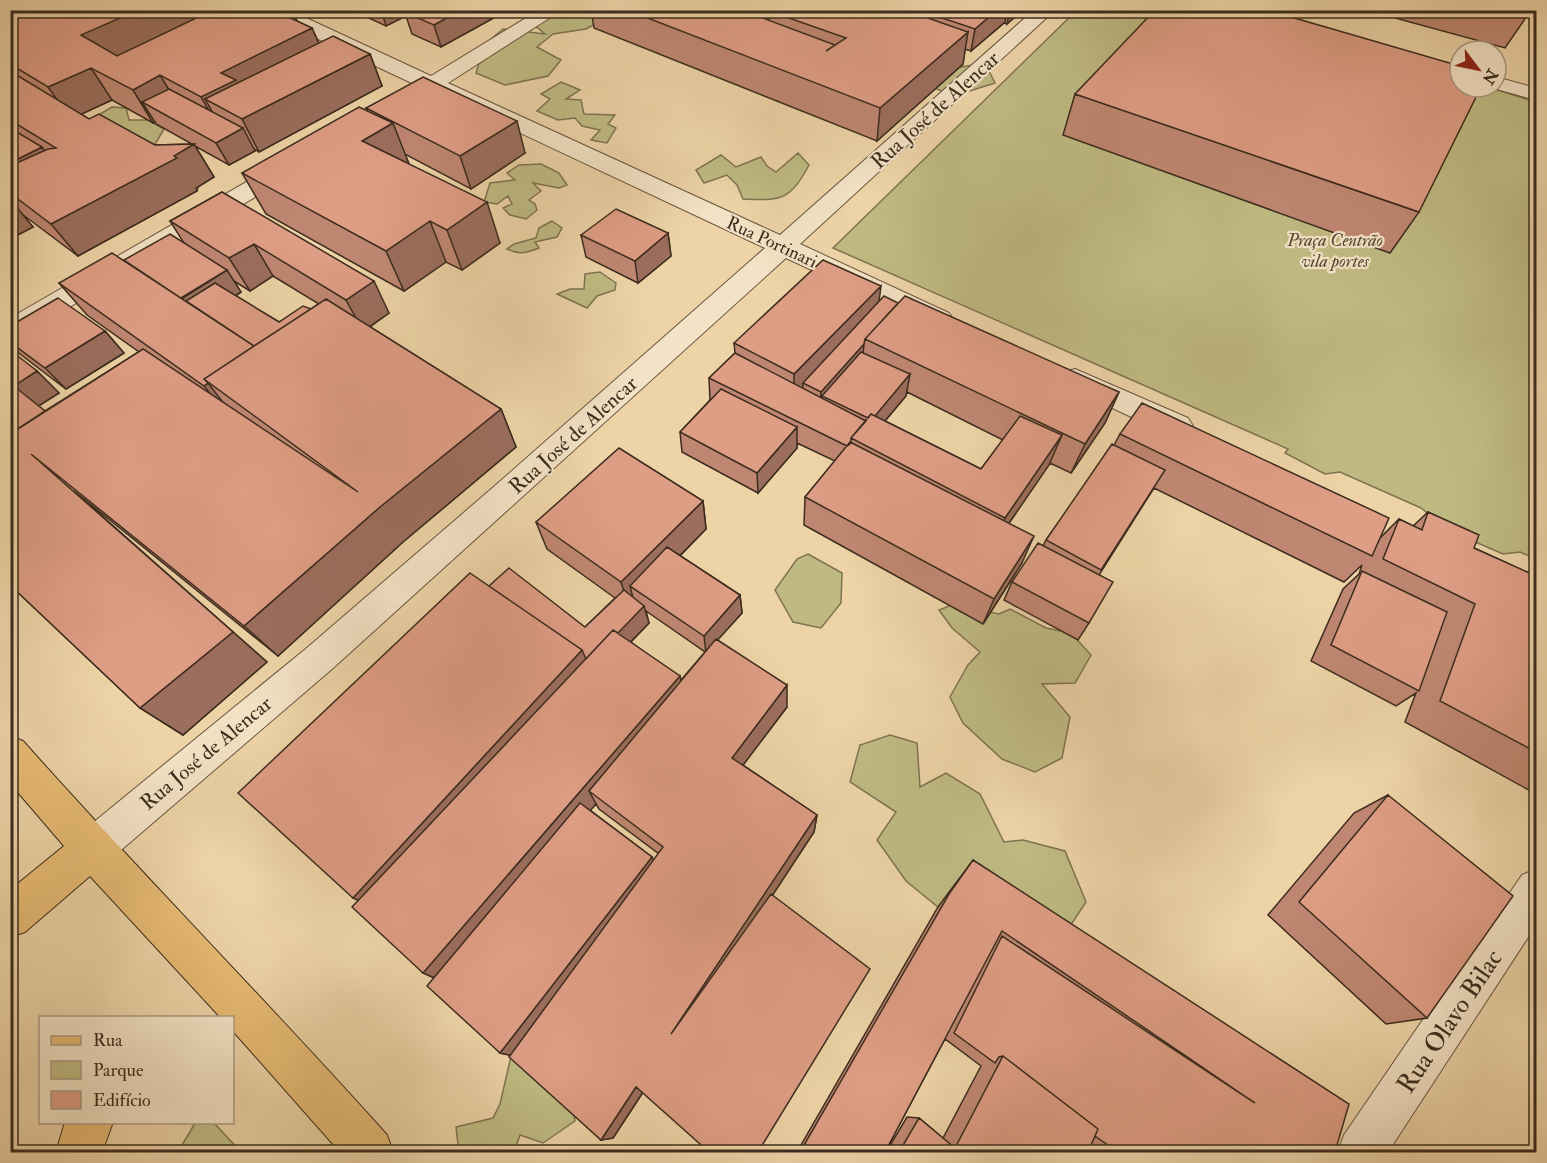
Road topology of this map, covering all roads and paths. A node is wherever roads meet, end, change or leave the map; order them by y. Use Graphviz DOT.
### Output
graph roads {
  1 [pos="272,10"];
  2 [pos="553,10"];
  3 [pos="1046,10"];
  4 [pos="433,83"];
  5 [pos="1508,86"];
  6 [pos="1536,94"];
  7 [pos="402,102"];
  8 [pos="310,156"];
  9 [pos="782,248"];
  10 [pos="10,330"];
  11 [pos="968,331"];
  12 [pos="1056,371"];
  13 [pos="1198,435"];
  14 [pos="10,754"];
  15 [pos="92,849"];
  16 [pos="1536,889"];
  17 [pos="10,917"];
  18 [pos="234,1035"];
  19 [pos="278,1047"];
  20 [pos="89,1124"];
  21 [pos="79,1152"];
  22 [pos="370,1152"];
  23 [pos="1361,1152"];
  1 -- 4 [label="street, Rua Portinari"];
  2 -- 4 [label="street"];
  3 -- 9 [label="street, Rua José de Alencar"];
  4 -- 7 [label="street"];
  4 -- 9 [label="street, Rua Portinari"];
  5 -- 6 [label="street"];
  8 -- 10 [label="street"];
  9 -- 11 [label="street, Rua Portinari"];
  9 -- 15 [label="street, Rua José de Alencar"];
  12 -- 13 [label="street"];
  14 -- 15 [label="main road"];
  15 -- 17 [label="main road"];
  15 -- 19 [label="main road"];
  16 -- 23 [label="street, Rua Olavo Bilac"];
  18 -- 19 [label="main road"];
  19 -- 22 [label="main road"];
  20 -- 21 [label="main road"];
}
